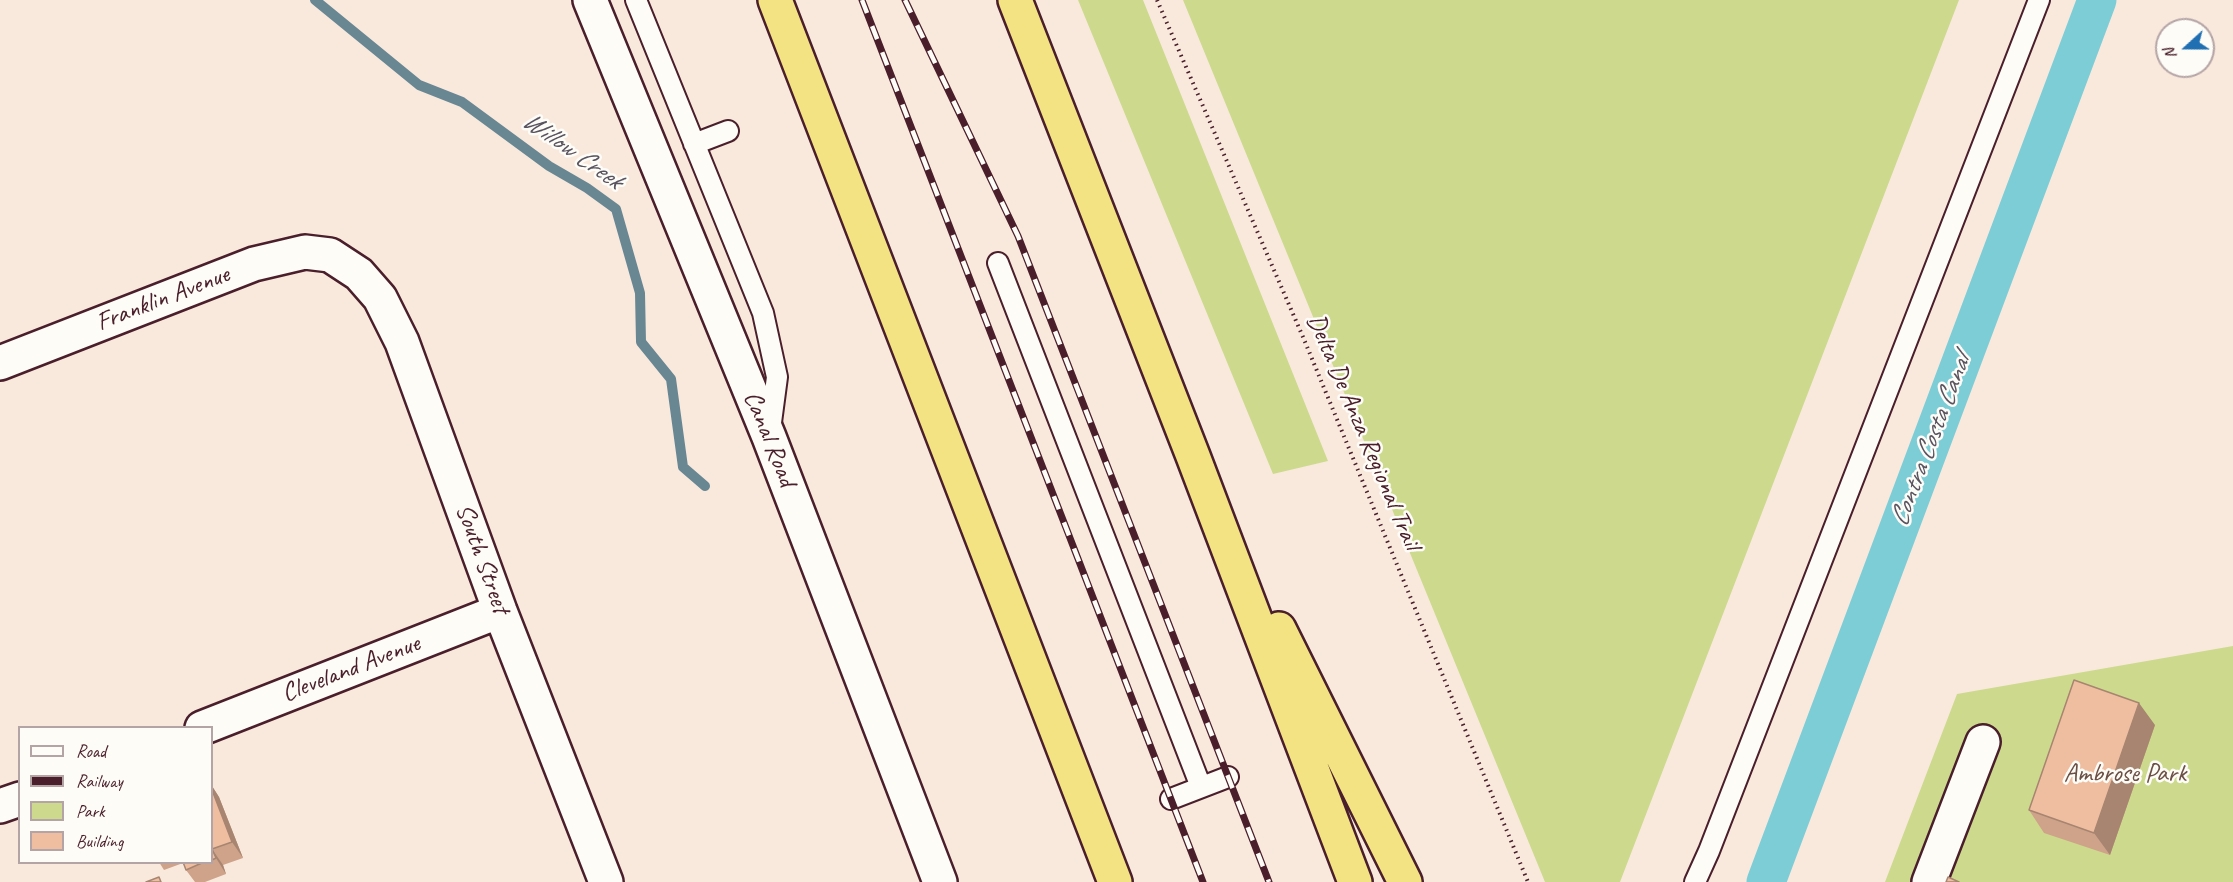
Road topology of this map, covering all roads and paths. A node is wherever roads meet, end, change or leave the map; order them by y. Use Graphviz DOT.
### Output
graph roads {
  1 [pos="590,0"];
  2 [pos="636,0"];
  3 [pos="775,0"];
  4 [pos="1015,0"];
  5 [pos="1157,0"];
  6 [pos="2039,0"];
  7 [pos="728,131"];
  8 [pos="694,144"];
  9 [pos="330,255"];
  10 [pos="998,263"];
  11 [pos="0,363"];
  12 [pos="769,437"];
  13 [pos="1193,456"];
  14 [pos="500,611"];
  15 [pos="207,726"];
  16 [pos="1983,742"];
  17 [pos="1228,777"];
  18 [pos="1201,787"];
  19 [pos="1171,799"];
  20 [pos="18,800"];
  21 [pos="0,806"];
  22 [pos="1097,836"];
  23 [pos="935,880"];
  24 [pos="606,882"];
  25 [pos="1105,882"];
  26 [pos="1115,882"];
  27 [pos="1355,882"];
  28 [pos="1405,882"];
  29 [pos="1528,882"];
  30 [pos="1695,882"];
  31 [pos="1929,882"];
  1 -- 12 [label="street, Canal Road"];
  2 -- 8 [label="lane"];
  3 -- 22 [label="highway"];
  4 -- 13 [label="highway"];
  5 -- 29 [label="path, Delta De Anza Regional Trail"];
  6 -- 30 [label="lane"];
  7 -- 8 [label="lane"];
  8 -- 12 [label="lane"];
  9 -- 11 [label="street, Franklin Avenue"];
  9 -- 14 [label="street, South Street"];
  10 -- 18 [label="lane"];
  12 -- 23 [label="street, Canal Road"];
  13 -- 27 [label="highway"];
  13 -- 28 [label="highway"];
  14 -- 15 [label="street, Cleveland Avenue"];
  14 -- 24 [label="street, South Street"];
  16 -- 31 [label="street"];
  17 -- 18 [label="lane"];
  18 -- 19 [label="lane"];
  20 -- 21 [label="street"];
  22 -- 25 [label="highway"];
  22 -- 26 [label="highway"];
}
